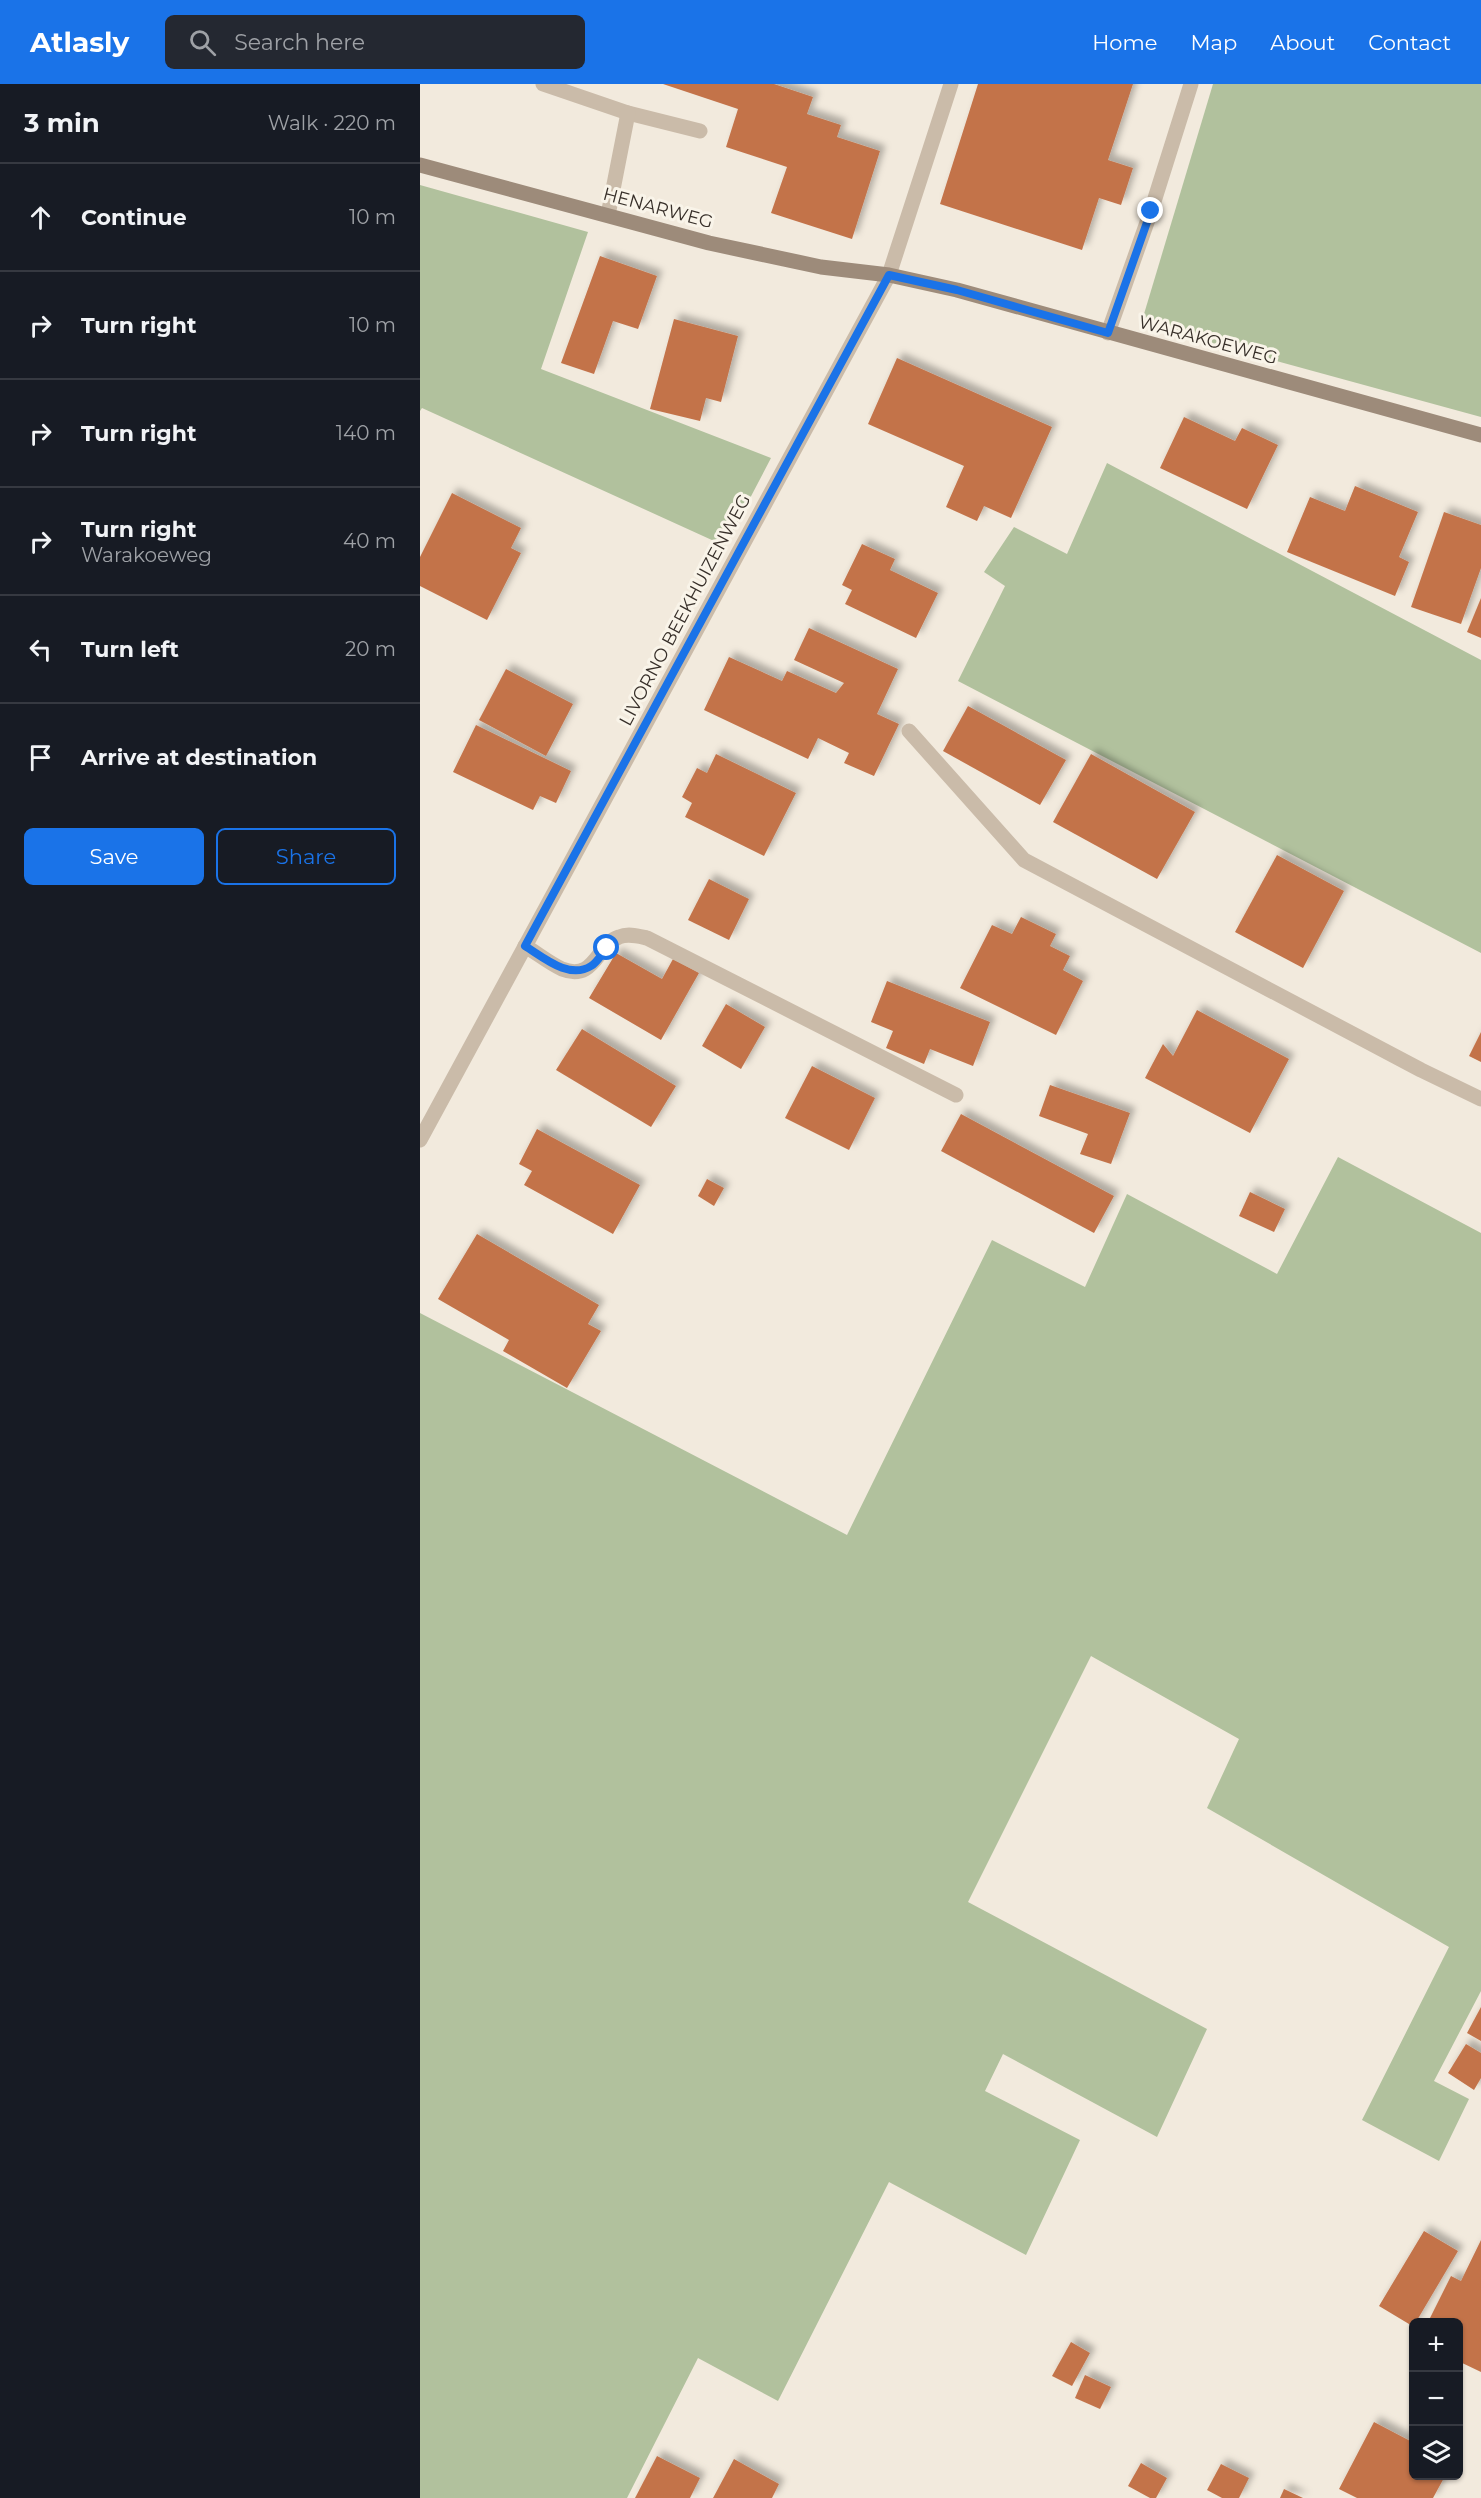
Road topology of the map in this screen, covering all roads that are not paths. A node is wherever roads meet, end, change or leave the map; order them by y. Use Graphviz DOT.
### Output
graph roads {
  1 [pos="543,84"];
  2 [pos="951,84"];
  3 [pos="1191,84"];
  4 [pos="628,113"];
  5 [pos="700,131"];
  6 [pos="420,165"];
  7 [pos="608,215"];
  8 [pos="889,275"];
  9 [pos="1108,333"];
  10 [pos="1481,435"];
  11 [pos="909,731"];
  12 [pos="525,946"];
  13 [pos="956,1095"];
  14 [pos="1481,1099"];
  15 [pos="420,1140"];
  1 -- 4 [label="street"];
  2 -- 8 [label="street, LIVORNO BEEKHUIZENWEG"];
  3 -- 9 [label="street"];
  4 -- 5 [label="street"];
  4 -- 7 [label="street"];
  6 -- 7 [label="street, HENARWEG"];
  7 -- 8 [label="street, HENARWEG"];
  8 -- 9 [label="street, WARAKOEWEG"];
  8 -- 12 [label="street, LIVORNO BEEKHUIZENWEG"];
  9 -- 10 [label="street, WARAKOEWEG"];
  11 -- 14 [label="street"];
  12 -- 13 [label="street"];
  12 -- 15 [label="street, LIVORNO BEEKHUIZENWEG"];
}
